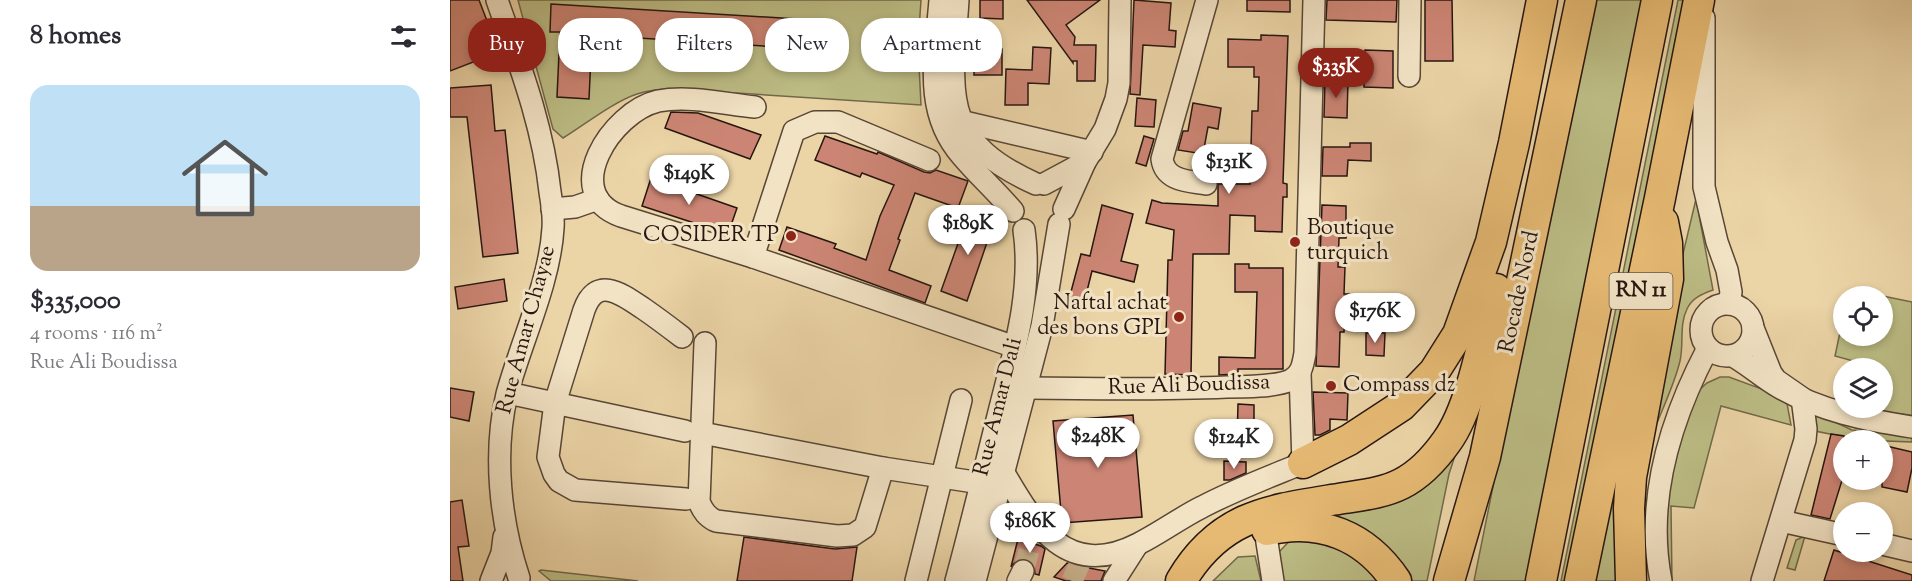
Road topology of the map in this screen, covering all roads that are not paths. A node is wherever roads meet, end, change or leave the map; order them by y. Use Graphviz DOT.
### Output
graph roads {
  1 [pos="497,0"];
  2 [pos="940,0"];
  3 [pos="958,0"];
  4 [pos="1120,0"];
  5 [pos="1208,0"];
  6 [pos="1314,0"];
  7 [pos="1410,0"];
  8 [pos="1542,0"];
  9 [pos="1581,0"];
  10 [pos="1657,0"];
  11 [pos="1701,0"];
  12 [pos="1409,76"];
  13 [pos="755,107"];
  14 [pos="960,121"];
  15 [pos="1514,143"];
  16 [pos="1088,157"];
  17 [pos="929,160"];
  18 [pos="1040,184"];
  19 [pos="1206,184"];
  20 [pos="1660,198"];
  21 [pos="598,199"];
  22 [pos="552,209"];
  23 [pos="1013,211"];
  24 [pos="1062,216"];
  25 [pos="1024,230"];
  26 [pos="753,257"];
  27 [pos="1496,289"];
  28 [pos="1729,304"];
  29 [pos="1753,328"];
  30 [pos="682,337"];
  31 [pos="705,343"];
  32 [pos="1015,347"];
  33 [pos="1708,348"];
  34 [pos="1733,356"];
  35 [pos="1300,373"];
  36 [pos="1025,388"];
  37 [pos="508,393"];
  38 [pos="1802,398"];
  39 [pos="961,400"];
  40 [pos="555,404"];
  41 [pos="1912,427"];
  42 [pos="694,432"];
  43 [pos="1303,463"];
  44 [pos="883,468"];
  45 [pos="1004,473"];
  46 [pos="942,478"];
  47 [pos="1269,478"];
  48 [pos="981,483"];
  49 [pos="686,499"];
  50 [pos="1265,500"];
  51 [pos="1781,521"];
  52 [pos="506,524"];
  53 [pos="1833,533"];
  54 [pos="1266,536"];
  55 [pos="1137,545"];
  56 [pos="1893,547"];
  57 [pos="1912,551"];
  58 [pos="1450,576"];
  59 [pos="522,580"];
  60 [pos="916,580"];
  61 [pos="1272,580"];
  62 [pos="491,581"];
  63 [pos="497,581"];
  64 [pos="956,581"];
  65 [pos="974,581"];
  66 [pos="1114,581"];
  67 [pos="1181,581"];
  68 [pos="1200,581"];
  69 [pos="1396,581"];
  70 [pos="1541,581"];
  71 [pos="1580,581"];
  72 [pos="1631,581"];
  73 [pos="1660,581"];
  74 [pos="1762,581"];
  1 -- 22 [label="street, Rue Amar Chayae"];
  2 -- 23 [label="street"];
  3 -- 14 [label="street"];
  4 -- 16 [label="street, Rue Amar Dali"];
  5 -- 19 [label="street"];
  6 -- 35 [label="street, Rue Ali Boudissa"];
  7 -- 12 [label="street"];
  8 -- 15 [label="highway"];
  9 -- 58 [label="highway, Rocade Nord"];
  10 -- 70 [label="highway, RN 11"];
  11 -- 20 [label="highway, RN 11"];
  11 -- 28 [label="street"];
  13 -- 21 [label="street"];
  14 -- 16 [label="street"];
  14 -- 18 [label="street"];
  15 -- 27 [label="highway"];
  15 -- 43 [label="highway"];
  16 -- 18 [label="street"];
  16 -- 24 [label="street, Rue Amar Dali"];
  17 -- 26 [label="street"];
  18 -- 23 [label="street"];
  18 -- 24 [label="street"];
  20 -- 71 [label="highway, RN 11"];
  20 -- 72 [label="highway"];
  21 -- 22 [label="street"];
  21 -- 26 [label="street"];
  22 -- 37 [label="street, Rue Amar Chayae"];
  23 -- 25 [label="street"];
  24 -- 25 [label="street"];
  24 -- 36 [label="street, Rue Amar Dali"];
  25 -- 32 [label="street, Rue Amar Dali"];
  26 -- 32 [label="street"];
  27 -- 58 [label="highway"];
  27 -- 67 [label="highway"];
  28 -- 29 [label="street"];
  28 -- 33 [label="street"];
  29 -- 34 [label="street"];
  29 -- 38 [label="street"];
  30 -- 40 [label="street"];
  31 -- 42 [label="street"];
  32 -- 48 [label="street, Rue Amar Dali"];
  33 -- 34 [label="street"];
  33 -- 73 [label="street"];
  34 -- 38 [label="street"];
  35 -- 36 [label="street, Rue Ali Boudissa"];
  35 -- 43 [label="street"];
  36 -- 45 [label="street, Rue Amar Dali"];
  37 -- 40 [label="street"];
  37 -- 52 [label="street, Rue Amar Chayae"];
  38 -- 41 [label="street"];
  38 -- 51 [label="street"];
  39 -- 46 [label="street"];
  40 -- 42 [label="street"];
  40 -- 49 [label="street"];
  42 -- 44 [label="street"];
  42 -- 44 [label="street"];
  43 -- 47 [label="street"];
  44 -- 46 [label="street"];
  45 -- 55 [label="street"];
  45 -- 65 [label="street, Rue Amar Dali"];
  46 -- 48 [label="street"];
  46 -- 60 [label="street"];
  47 -- 50 [label="street"];
  47 -- 55 [label="street"];
  48 -- 64 [label="street, Rue Amar Dali"];
  51 -- 53 [label="street"];
  51 -- 74 [label="street"];
  52 -- 59 [label="street, Rue Amar Chayae"];
  52 -- 62 [label="street, Rue Amar Chayae"];
  54 -- 61 [label="street"];
  55 -- 66 [label="street"];
  56 -- 57 [label="street"];
  59 -- 63 [label="street"];
  68 -- 69 [label="highway"];
}
